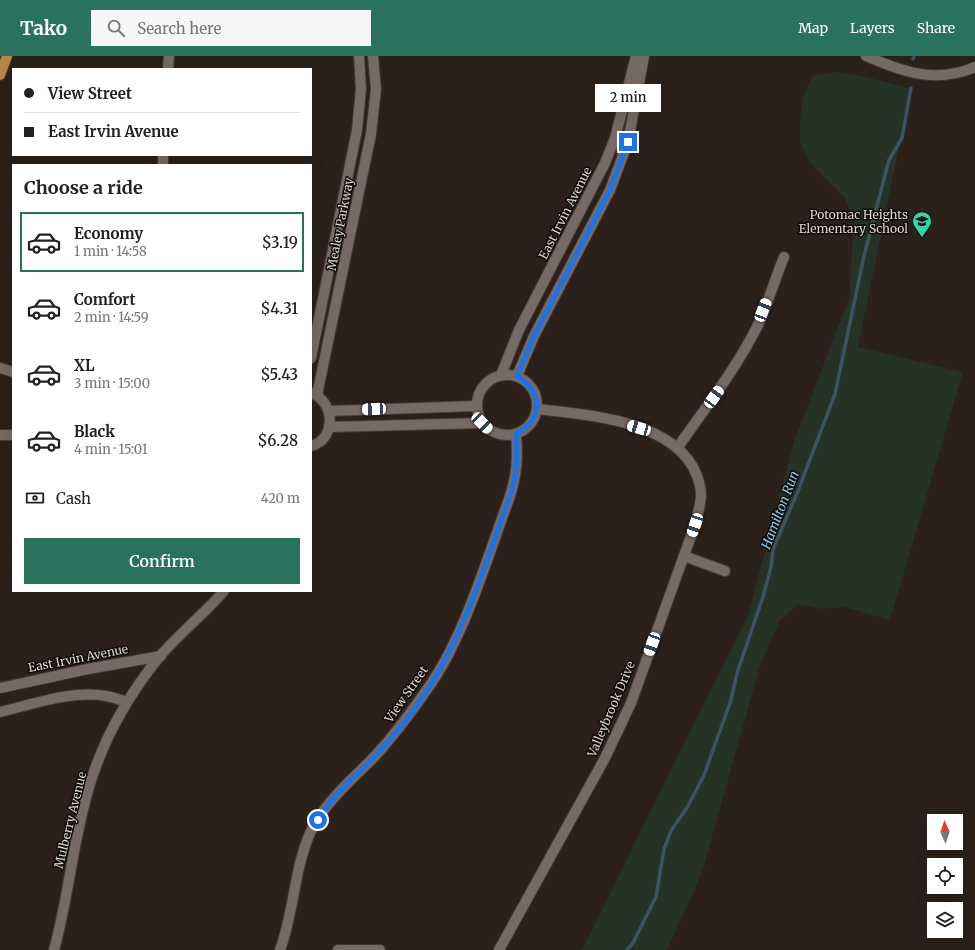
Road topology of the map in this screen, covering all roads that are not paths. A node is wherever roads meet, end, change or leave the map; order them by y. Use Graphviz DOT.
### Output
graph roads {
  1 [pos="7,56"];
  2 [pos="169,56"];
  3 [pos="359,56"];
  4 [pos="373,56"];
  5 [pos="636,56"];
  6 [pos="644,56"];
  7 [pos="866,56"];
  8 [pos="975,67"];
  9 [pos="168,68"];
  10 [pos="0,75"];
  11 [pos="784,257"];
  12 [pos="312,353"];
  13 [pos="0,368"];
  14 [pos="12,372"];
  15 [pos="501,375"];
  16 [pos="517,376"];
  17 [pos="314,394"];
  18 [pos="476,406"];
  19 [pos="537,409"];
  20 [pos="329,411"];
  21 [pos="482,423"];
  22 [pos="329,427"];
  23 [pos="516,434"];
  24 [pos="0,435"];
  25 [pos="12,435"];
  26 [pos="312,445"];
  27 [pos="678,447"];
  28 [pos="684,556"];
  29 [pos="725,571"];
  30 [pos="223,592"];
  31 [pos="161,656"];
  32 [pos="0,688"];
  33 [pos="127,702"];
  34 [pos="0,712"];
  35 [pos="57,949"];
  36 [pos="280,950"];
  37 [pos="338,950"];
  38 [pos="380,950"];
  39 [pos="499,950"];
  1 -- 10 [label="main road"];
  2 -- 9 [label="street"];
  3 -- 12 [label="street, Mealey Parkway"];
  4 -- 17 [label="street, Mealey Parkway"];
  5 -- 15 [label="street, East Irvin Avenue"];
  6 -- 16 [label="street"];
  7 -- 8 [label="street"];
  11 -- 27 [label="street"];
  13 -- 14 [label="street"];
  15 -- 16 [label="street"];
  15 -- 18 [label="street"];
  16 -- 19 [label="street"];
  17 -- 20 [label="street"];
  18 -- 20 [label="street"];
  18 -- 21 [label="street"];
  19 -- 23 [label="street"];
  19 -- 27 [label="street, Valleybrook Drive"];
  20 -- 22 [label="street"];
  21 -- 22 [label="street"];
  21 -- 23 [label="street"];
  22 -- 26 [label="street"];
  23 -- 36 [label="street, View Street"];
  24 -- 25 [label="street"];
  27 -- 28 [label="street, Valleybrook Drive"];
  28 -- 29 [label="street"];
  28 -- 39 [label="street, Valleybrook Drive"];
  30 -- 31 [label="street"];
  31 -- 32 [label="street, East Irvin Avenue"];
  31 -- 33 [label="street"];
  33 -- 34 [label="street"];
  33 -- 35 [label="street, Mulberry Avenue"];
  37 -- 38 [label="street"];
}
